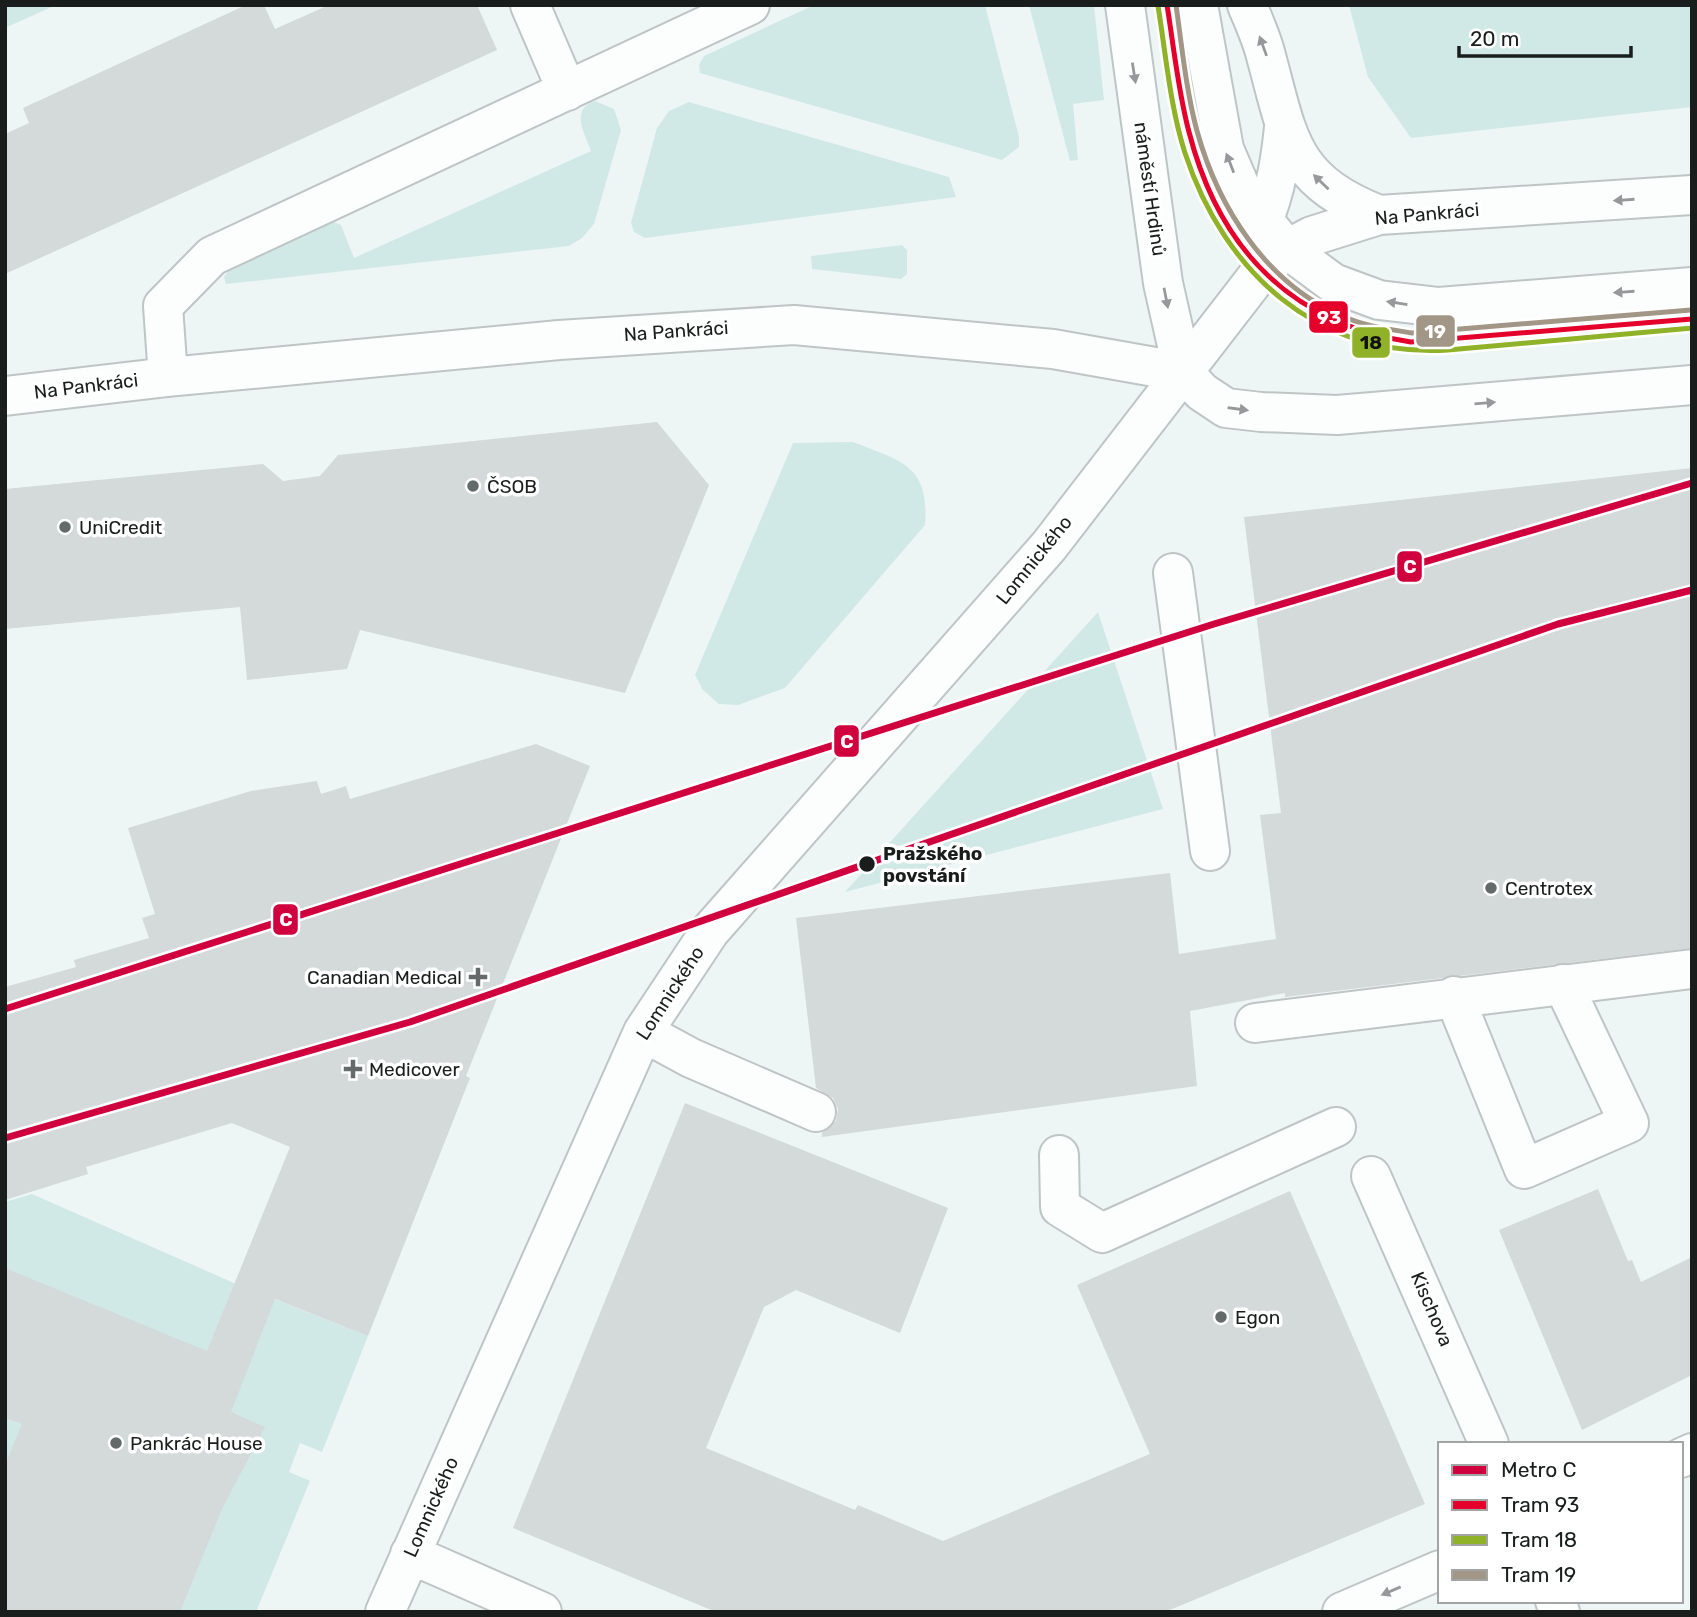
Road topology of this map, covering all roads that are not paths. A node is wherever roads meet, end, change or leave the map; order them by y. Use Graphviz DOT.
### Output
graph roads {
  1 [pos="530,5"];
  2 [pos="751,5"];
  3 [pos="1125,5"];
  4 [pos="1198,5"];
  5 [pos="1247,5"];
  6 [pos="567,92"];
  7 [pos="1284,127"];
  8 [pos="1692,195"];
  9 [pos="1379,215"];
  10 [pos="1275,236"];
  11 [pos="1692,287"];
  12 [pos="1183,372"];
  13 [pos="168,377"];
  14 [pos="1692,385"];
  15 [pos="5,396"];
  16 [pos="1172,573"];
  17 [pos="1210,851"];
  18 [pos="1692,969"];
  19 [pos="1563,984"];
  20 [pos="1454,996"];
  21 [pos="1255,1023"];
  22 [pos="643,1032"];
  23 [pos="816,1112"];
  24 [pos="1336,1127"];
  25 [pos="1059,1154"];
  26 [pos="1371,1176"];
  27 [pos="1488,1442"];
  28 [pos="410,1554"];
  29 [pos="1438,1571"];
  30 [pos="385,1612"];
  31 [pos="542,1612"];
  32 [pos="1342,1612"];
  1 -- 6 [label="street"];
  2 -- 6 [label="street"];
  3 -- 12 [label="street, náměstí Hrdinů, one-way"];
  10 -- 4 [label="street, one-way"];
  7 -- 5 [label="street, one-way"];
  6 -- 13 [label="street"];
  9 -- 7 [label="street, one-way"];
  7 -- 10 [label="street, Lomnického"];
  8 -- 9 [label="street, Na Pankráci, one-way"];
  9 -- 10 [label="street, Na Pankráci"];
  11 -- 10 [label="street, one-way"];
  10 -- 12 [label="street, Lomnického"];
  12 -- 13 [label="street, Na Pankráci"];
  12 -- 14 [label="street, one-way"];
  12 -- 22 [label="street, Lomnického"];
  13 -- 15 [label="street, Na Pankráci"];
  16 -- 17 [label="street"];
  18 -- 19 [label="street"];
  19 -- 20 [label="street"];
  19 -- 20 [label="street"];
  20 -- 21 [label="street"];
  22 -- 23 [label="street"];
  22 -- 28 [label="street, Lomnického"];
  24 -- 25 [label="street"];
  26 -- 27 [label="street, Kischova"];
  28 -- 30 [label="street, Lomnického"];
  28 -- 31 [label="street"];
  29 -- 32 [label="street, one-way"];
}
